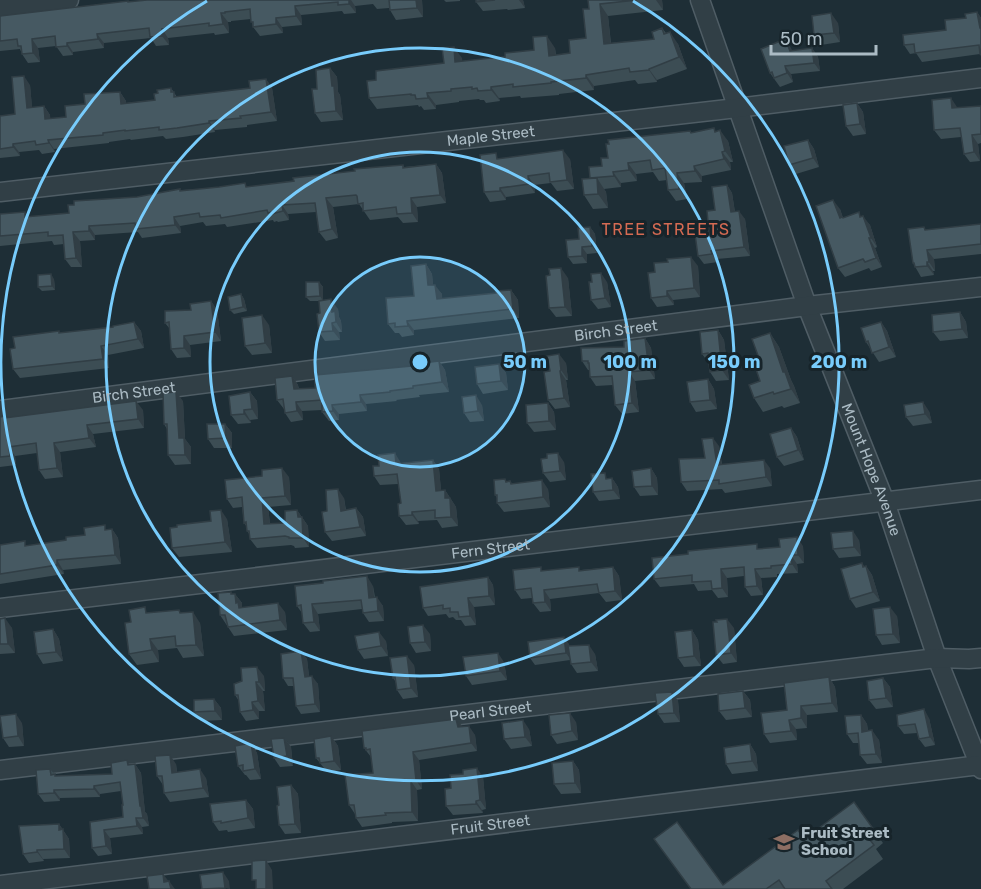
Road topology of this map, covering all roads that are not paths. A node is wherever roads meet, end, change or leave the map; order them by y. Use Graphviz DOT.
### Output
graph roads {
  1 [pos="69,0"];
  2 [pos="700,0"];
  3 [pos="0,8"];
  4 [pos="981,78"];
  5 [pos="737,108"];
  6 [pos="0,192"];
  7 [pos="981,287"];
  8 [pos="807,306"];
  9 [pos="0,410"];
  10 [pos="981,490"];
  11 [pos="885,502"];
  12 [pos="0,608"];
  13 [pos="937,658"];
  14 [pos="981,658"];
  15 [pos="980,767"];
  16 [pos="0,770"];
  17 [pos="0,885"];
  1 -- 3 [label="street"];
  2 -- 5 [label="street, Mount Hope Avenue"];
  4 -- 5 [label="street, Maple Street"];
  5 -- 6 [label="street, Maple Street"];
  5 -- 8 [label="street, Mount Hope Avenue"];
  7 -- 8 [label="street, Birch Street"];
  8 -- 9 [label="street, Birch Street"];
  8 -- 11 [label="street, Mount Hope Avenue"];
  10 -- 11 [label="street, Fern Street"];
  11 -- 12 [label="street, Fern Street"];
  11 -- 13 [label="street, Mount Hope Avenue"];
  13 -- 14 [label="street, Pearl Street"];
  13 -- 15 [label="street, Mount Hope Avenue"];
  13 -- 16 [label="street, Pearl Street"];
  15 -- 17 [label="street, Fruit Street"];
}
